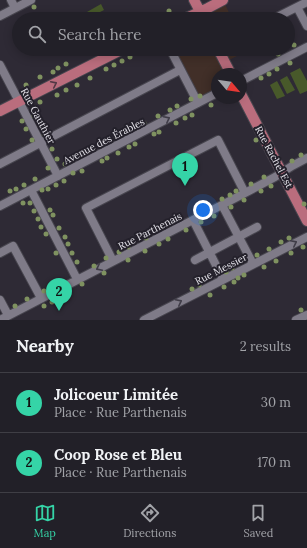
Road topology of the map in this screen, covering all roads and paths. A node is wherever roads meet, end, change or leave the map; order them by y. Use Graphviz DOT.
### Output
graph roads {
  1 [pos="11,0"];
  2 [pos="31,0"];
  3 [pos="223,0"];
  4 [pos="307,2"];
  5 [pos="199,7"];
  6 [pos="297,7"];
  7 [pos="15,8"];
  8 [pos="287,12"];
  9 [pos="0,16"];
  10 [pos="307,26"];
  11 [pos="307,47"];
  12 [pos="295,53"];
  13 [pos="109,56"];
  14 [pos="173,56"];
  15 [pos="222,56"];
  16 [pos="290,56"];
  17 [pos="0,66"];
  18 [pos="228,68"];
  19 [pos="180,70"];
  20 [pos="247,78"];
  21 [pos="211,96"];
  22 [pos="19,101"];
  23 [pos="198,103"];
  24 [pos="246,104"];
  25 [pos="0,111"];
  26 [pos="40,143"];
  27 [pos="307,158"];
  28 [pos="0,164"];
  29 [pos="282,172"];
  30 [pos="58,176"];
  31 [pos="32,190"];
  32 [pos="245,194"];
  33 [pos="222,205"];
  34 [pos="0,206"];
  35 [pos="192,220"];
  36 [pos="307,221"];
  37 [pos="257,227"];
  38 [pos="239,236"];
  39 [pos="307,237"];
  40 [pos="0,252"];
  41 [pos="209,252"];
  42 [pos="195,260"];
  43 [pos="114,261"];
  44 [pos="253,264"];
  45 [pos="77,279"];
  46 [pos="223,280"];
  47 [pos="41,298"];
  48 [pos="0,300"];
  49 [pos="307,314"];
  50 [pos="8,315"];
  51 [pos="0,320"];
  52 [pos="144,320"];
  53 [pos="296,320"];
  1 -- 7 [label="street"];
  2 -- 7 [label="street"];
  3 -- 5 [label="main road"];
  4 -- 6 [label="street"];
  6 -- 8 [label="street"];
  6 -- 10 [label="street"];
  7 -- 9 [label="street"];
  11 -- 12 [label="street"];
  22 -- 13 [label="main road, one-way"];
  14 -- 19 [label="street"];
  15 -- 18 [label="main road"];
  16 -- 20 [label="street"];
  17 -- 22 [label="street, Rue Gauthier"];
  19 -- 23 [label="street"];
  19 -- 26 [label="street"];
  21 -- 23 [label="street, Avenue des Érables"];
  22 -- 25 [label="main road"];
  22 -- 26 [label="street, Rue Gauthier"];
  30 -- 23 [label="street, Avenue des Érables, one-way"];
  24 -- 29 [label="main road, Rue Rachel Est"];
  26 -- 28 [label="street"];
  26 -- 30 [label="street, Rue Gauthier"];
  27 -- 29 [label="street, Rue Parthenais"];
  29 -- 32 [label="street, Rue Parthenais"];
  29 -- 36 [label="main road, Rue Rachel Est"];
  30 -- 31 [label="street, Avenue des Érables"];
  31 -- 34 [label="street, Avenue des Érables"];
  31 -- 45 [label="street"];
  32 -- 33 [label="street, Rue Parthenais"];
  32 -- 43 [label="street"];
  33 -- 35 [label="street, Rue Parthenais"];
  33 -- 38 [label="street"];
  35 -- 41 [label="street"];
  35 -- 43 [label="street, Rue Parthenais"];
  37 -- 38 [label="street"];
  38 -- 41 [label="street"];
  38 -- 44 [label="street"];
  44 -- 39 [label="street, Rue Messier, one-way"];
  40 -- 47 [label="street"];
  41 -- 42 [label="street"];
  41 -- 46 [label="street"];
  43 -- 45 [label="street, Rue Parthenais, one-way"];
  44 -- 46 [label="street, Rue Messier"];
  45 -- 47 [label="street, Rue Parthenais"];
  52 -- 46 [label="street, Rue Messier, one-way"];
  47 -- 50 [label="street, Rue Parthenais"];
  48 -- 50 [label="street"];
  49 -- 53 [label="street"];
  50 -- 51 [label="street, Rue Parthenais"];
}
